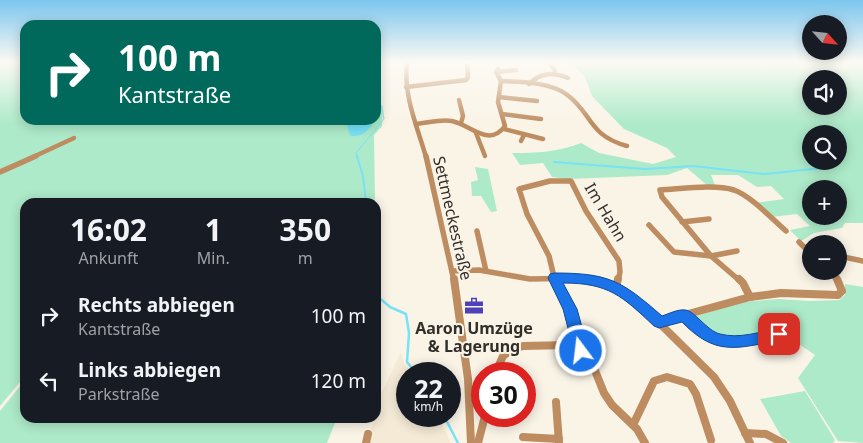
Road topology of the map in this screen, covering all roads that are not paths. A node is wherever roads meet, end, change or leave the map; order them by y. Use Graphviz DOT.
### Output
graph roads {
  1 [pos="406,83"];
  2 [pos="443,83"];
  3 [pos="501,83"];
  4 [pos="517,83"];
  5 [pos="529,84"];
  6 [pos="406,87"];
  7 [pos="499,97"];
  8 [pos="459,100"];
  9 [pos="537,101"];
  10 [pos="502,114"];
  11 [pos="541,118"];
  12 [pos="461,123"];
  13 [pos="416,124"];
  14 [pos="504,129"];
  15 [pos="476,133"];
  16 [pos="524,135"];
  17 [pos="74,138"];
  18 [pos="544,139"];
  19 [pos="520,141"];
  20 [pos="626,146"];
  21 [pos="485,156"];
  22 [pos="0,172"];
  23 [pos="709,219"];
  24 [pos="682,222"];
  25 [pos="650,225"];
  26 [pos="477,231"];
  27 [pos="786,231"];
  28 [pos="799,242"];
  29 [pos="802,245"];
  30 [pos="737,251"];
  31 [pos="711,256"];
  32 [pos="847,258"];
  33 [pos="863,261"];
  34 [pos="452,270"];
  35 [pos="486,271"];
  36 [pos="554,278"];
  37 [pos="837,280"];
  38 [pos="616,287"];
  39 [pos="750,297"];
  40 [pos="684,315"];
  41 [pos="659,322"];
  42 [pos="782,337"];
  43 [pos="570,345"];
  44 [pos="500,362"];
  45 [pos="556,402"];
  46 [pos="633,425"];
  47 [pos="482,427"];
  48 [pos="745,433"];
  49 [pos="523,437"];
  50 [pos="711,440"];
  51 [pos="559,441"];
  52 [pos="471,443"];
  53 [pos="478,443"];
  54 [pos="645,443"];
  55 [pos="750,443"];
  56 [pos="783,443"];
  1 -- 6 [label="street, Settmeckestraße"];
  2 -- 6 [label="street"];
  3 -- 7 [label="street"];
  4 -- 5 [label="street"];
  5 -- 20 [label="street"];
  6 -- 13 [label="street, Settmeckestraße"];
  7 -- 9 [label="street"];
  7 -- 10 [label="street"];
  8 -- 12 [label="street"];
  10 -- 11 [label="street"];
  10 -- 14 [label="street"];
  12 -- 13 [label="street"];
  12 -- 15 [label="street"];
  13 -- 34 [label="street, Settmeckestraße"];
  14 -- 15 [label="street"];
  14 -- 16 [label="street"];
  15 -- 21 [label="street"];
  16 -- 18 [label="street"];
  16 -- 19 [label="street"];
  17 -- 22 [label="street"];
  23 -- 24 [label="street"];
  24 -- 27 [label="street"];
  24 -- 31 [label="street"];
  25 -- 31 [label="street"];
  26 -- 35 [label="street"];
  28 -- 29 [label="street"];
  30 -- 31 [label="street"];
  31 -- 39 [label="street"];
  32 -- 33 [label="street"];
  34 -- 35 [label="street"];
  34 -- 52 [label="street, Settmeckestraße"];
  35 -- 36 [label="street"];
  36 -- 38 [label="street"];
  36 -- 38 [label="street, Im Hahn"];
  36 -- 43 [label="street"];
  37 -- 39 [label="street"];
  38 -- 41 [label="street"];
  39 -- 40 [label="street"];
  40 -- 41 [label="street"];
  40 -- 42 [label="street"];
  41 -- 48 [label="street"];
  43 -- 44 [label="street"];
  43 -- 46 [label="street"];
  45 -- 51 [label="street"];
  46 -- 50 [label="street"];
  46 -- 54 [label="street"];
  47 -- 53 [label="street"];
  48 -- 55 [label="street"];
  48 -- 56 [label="street"];
  49 -- 51 [label="street"];
}
